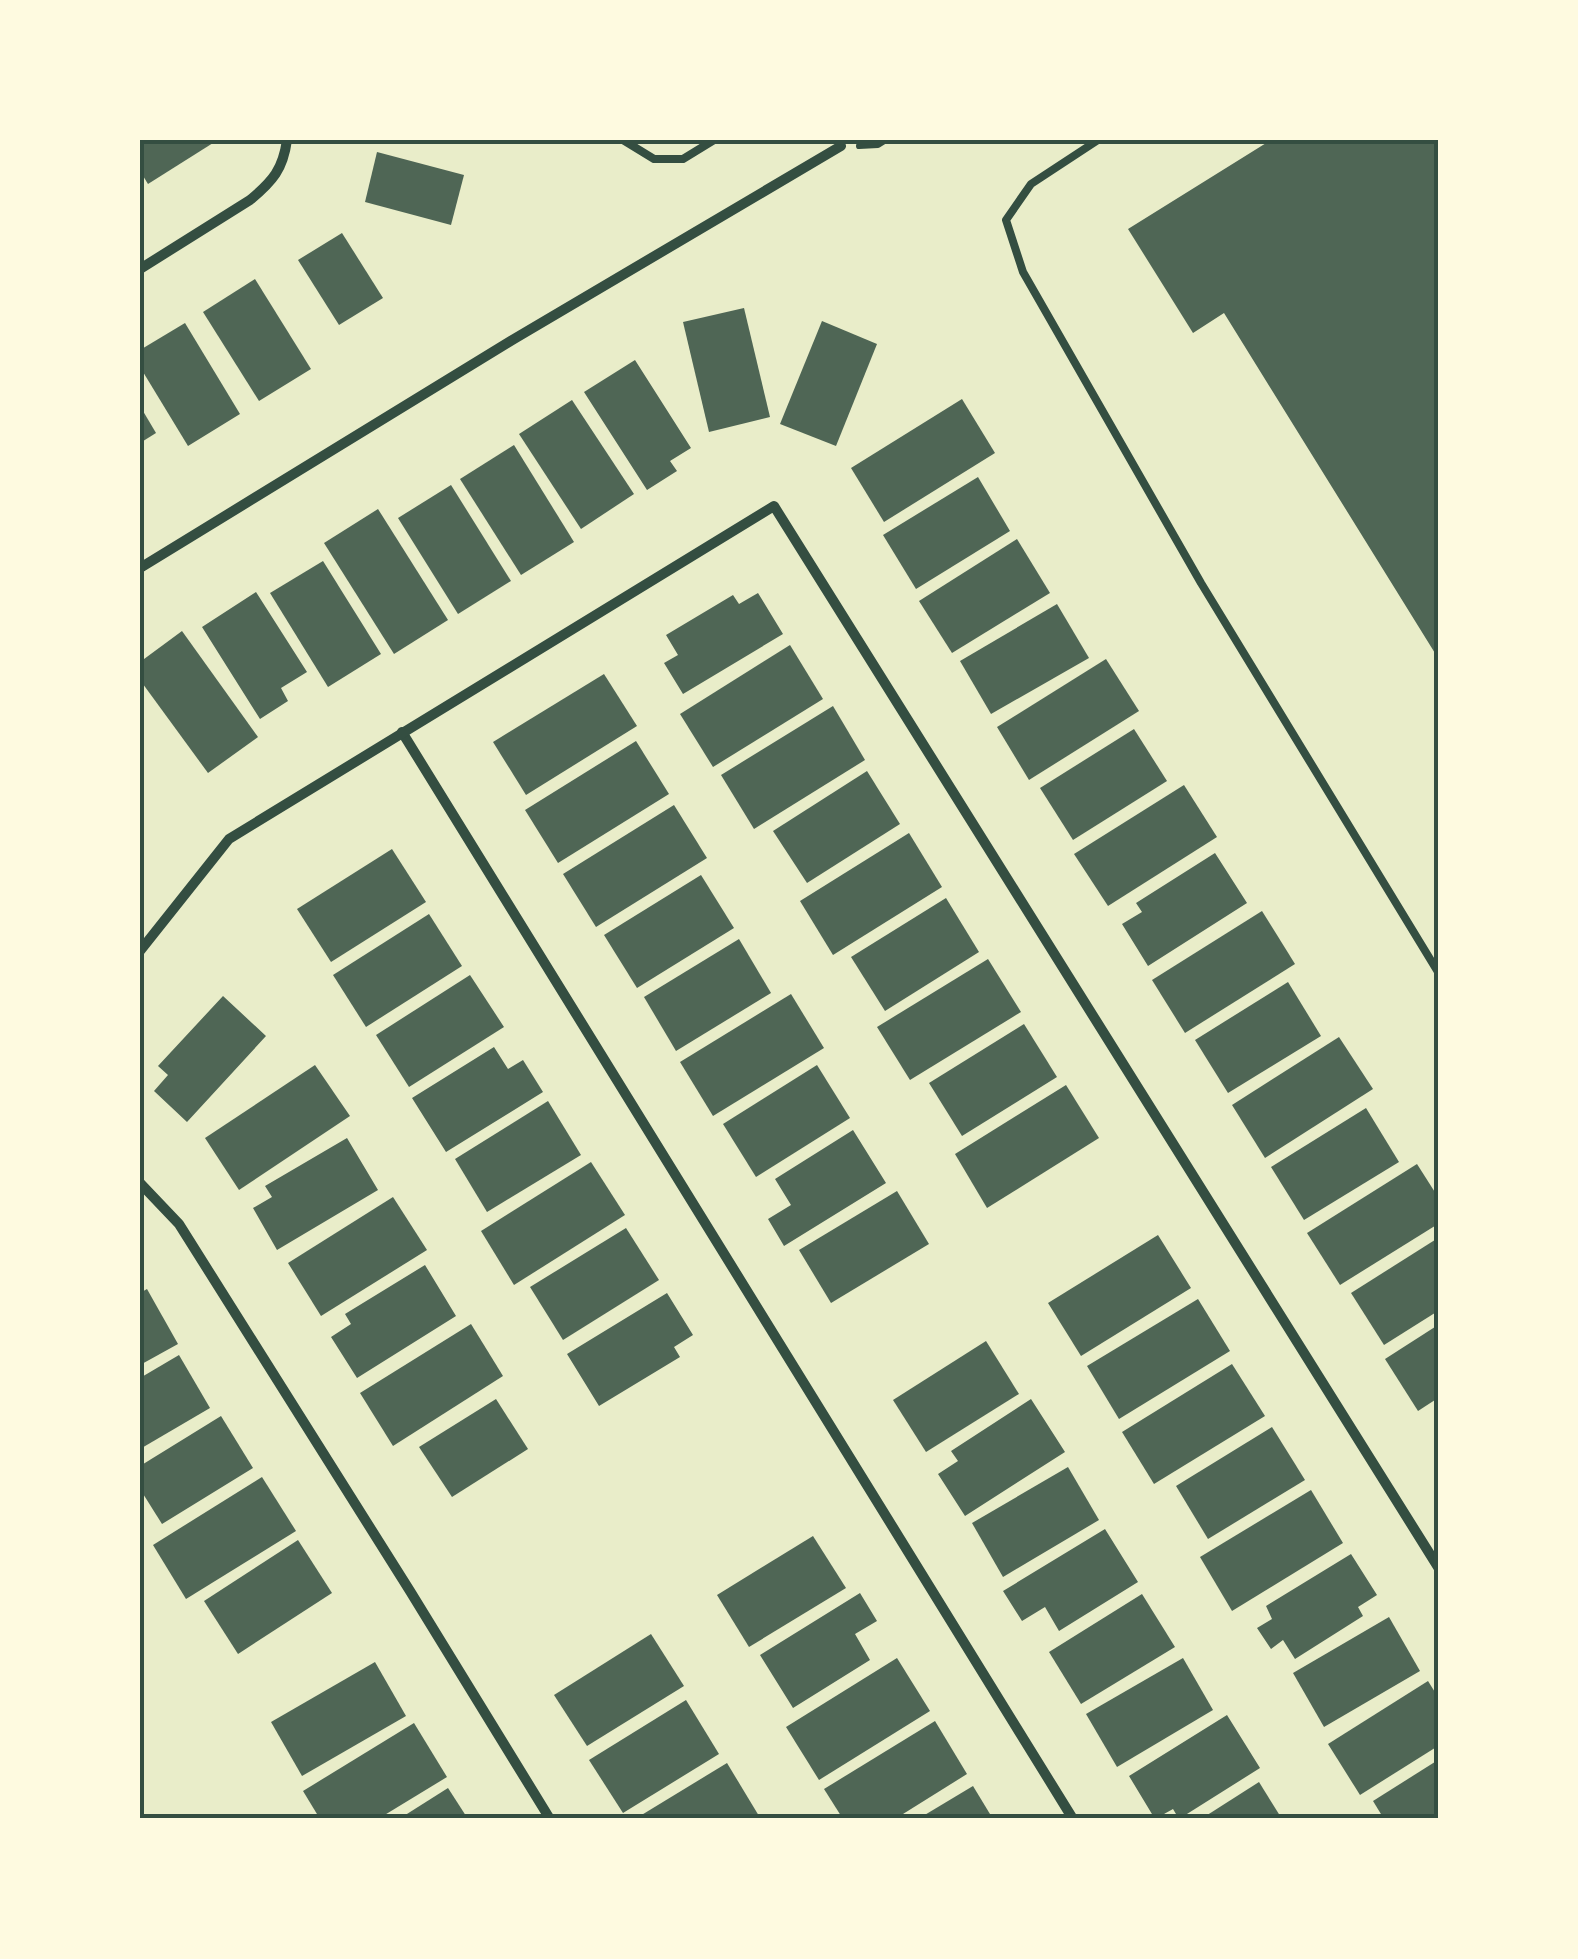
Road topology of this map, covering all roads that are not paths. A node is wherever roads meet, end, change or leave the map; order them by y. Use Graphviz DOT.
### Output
graph roads {
  1 [pos="287,140"];
  2 [pos="623,140"];
  3 [pos="714,140"];
  4 [pos="1098,140"];
  5 [pos="841,146"];
  6 [pos="140,268"];
  7 [pos="140,568"];
  8 [pos="402,732"];
  9 [pos="140,951"];
  10 [pos="1438,972"];
  11 [pos="140,1183"];
  12 [pos="1438,1567"];
  13 [pos="550,1819"];
  14 [pos="1073,1819"];
  1 -- 6 [label="street"];
  2 -- 3 [label="lane"];
  4 -- 10 [label="lane"];
  5 -- 7 [label="street"];
  8 -- 9 [label="street"];
  8 -- 12 [label="street"];
  8 -- 14 [label="street"];
  11 -- 13 [label="street"];
}
